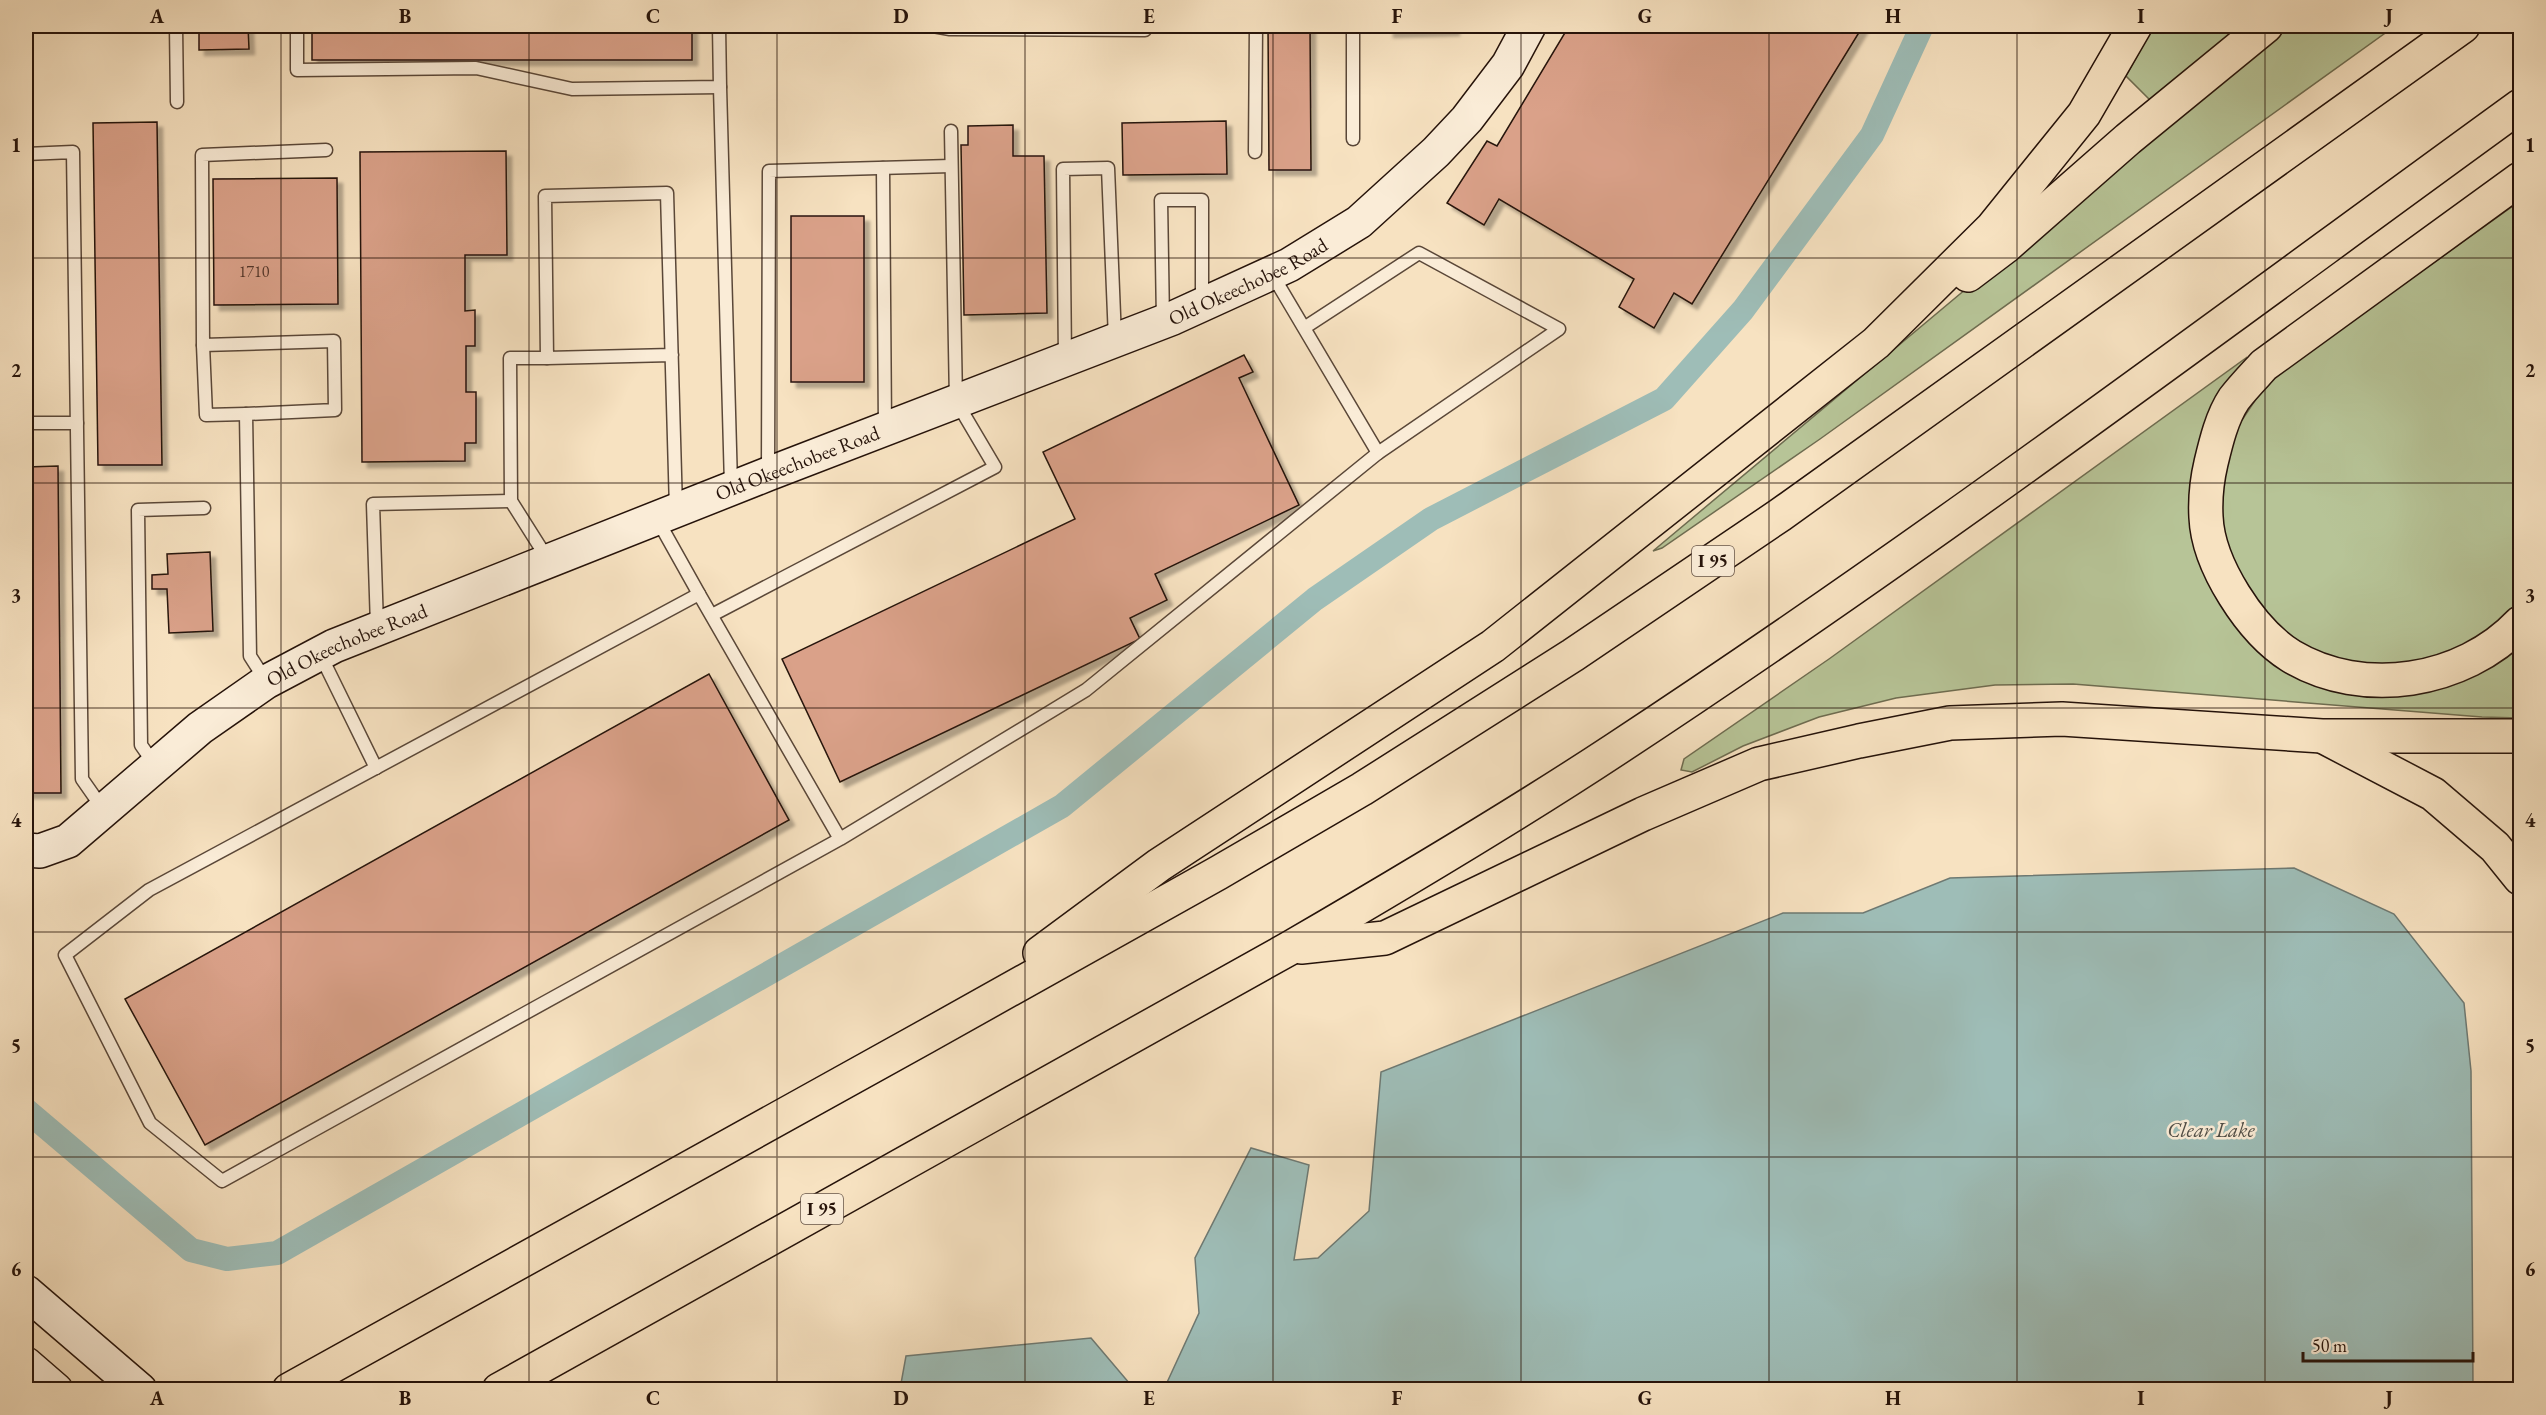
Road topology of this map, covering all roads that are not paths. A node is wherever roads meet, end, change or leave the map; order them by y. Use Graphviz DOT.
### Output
graph roads {
  1 [pos="176,26"];
  2 [pos="297,26"];
  3 [pos="719,26"];
  4 [pos="933,26"];
  5 [pos="1256,26"];
  6 [pos="1353,26"];
  7 [pos="1528,26"];
  8 [pos="2135,26"];
  9 [pos="2266,26"];
  10 [pos="2463,26"];
  11 [pos="1145,30"];
  12 [pos="720,87"];
  13 [pos="177,102"];
  14 [pos="2520,106"];
  15 [pos="951,131"];
  16 [pos="1353,139"];
  17 [pos="326,150"];
  18 [pos="1255,152"];
  19 [pos="26,154"];
  20 [pos="951,166"];
  21 [pos="883,168"];
  22 [pos="2520,178"];
  23 [pos="1271,273"];
  24 [pos="1202,304"];
  25 [pos="1163,322"];
  26 [pos="1304,328"];
  27 [pos="1115,340"];
  28 [pos="1876,343"];
  29 [pos="203,345"];
  30 [pos="672,356"];
  31 [pos="547,358"];
  32 [pos="1065,359"];
  33 [pos="956,401"];
  34 [pos="246,414"];
  35 [pos="26,423"];
  36 [pos="76,423"];
  37 [pos="885,429"];
  38 [pos="1378,453"];
  39 [pos="768,474"];
  40 [pos="731,488"];
  41 [pos="511,501"];
  42 [pos="204,508"];
  43 [pos="666,514"];
  44 [pos="549,561"];
  45 [pos="699,594"];
  46 [pos="712,615"];
  47 [pos="2520,623"];
  48 [pos="377,629"];
  49 [pos="320,653"];
  50 [pos="266,682"];
  51 [pos="2322,736"];
  52 [pos="2520,736"];
  53 [pos="156,766"];
  54 [pos="376,768"];
  55 [pos="104,810"];
  56 [pos="840,839"];
  57 [pos="26,850"];
  58 [pos="2520,878"];
  59 [pos="1290,948"];
  60 [pos="925,1037"];
  61 [pos="26,1292"];
  62 [pos="26,1364"];
  63 [pos="56,1389"];
  64 [pos="140,1389"];
  65 [pos="289,1389"];
  66 [pos="499,1389"];
  1 -- 13 [label="lane"];
  2 -- 12 [label="lane"];
  3 -- 12 [label="lane"];
  4 -- 11 [label="lane"];
  5 -- 18 [label="lane"];
  6 -- 16 [label="lane"];
  7 -- 23 [label="street, Old Okeechobee Road"];
  8 -- 28 [label="highway"];
  9 -- 28 [label="highway"];
  10 -- 60 [label="highway, I 95"];
  12 -- 40 [label="lane"];
  14 -- 59 [label="highway, I 95"];
  15 -- 20 [label="lane"];
  17 -- 29 [label="lane"];
  19 -- 36 [label="lane"];
  20 -- 21 [label="lane"];
  20 -- 33 [label="lane"];
  21 -- 37 [label="lane"];
  21 -- 39 [label="lane"];
  22 -- 47 [label="highway"];
  23 -- 24 [label="street, Old Okeechobee Road"];
  23 -- 26 [label="lane"];
  24 -- 25 [label="street, Old Okeechobee Road"];
  24 -- 25 [label="lane"];
  25 -- 27 [label="street, Old Okeechobee Road"];
  26 -- 38 [label="lane"];
  26 -- 38 [label="lane"];
  27 -- 32 [label="street, Old Okeechobee Road"];
  27 -- 32 [label="lane"];
  28 -- 60 [label="highway"];
  29 -- 34 [label="lane"];
  29 -- 34 [label="lane"];
  30 -- 31 [label="lane"];
  30 -- 31 [label="lane"];
  30 -- 43 [label="lane"];
  31 -- 41 [label="lane"];
  32 -- 33 [label="street, Old Okeechobee Road"];
  33 -- 37 [label="street, Old Okeechobee Road"];
  33 -- 46 [label="lane"];
  34 -- 50 [label="lane"];
  35 -- 36 [label="lane"];
  36 -- 55 [label="lane"];
  37 -- 39 [label="street, Old Okeechobee Road"];
  38 -- 56 [label="lane"];
  39 -- 40 [label="street, Old Okeechobee Road"];
  40 -- 43 [label="street, Old Okeechobee Road"];
  41 -- 44 [label="lane"];
  41 -- 48 [label="lane"];
  42 -- 53 [label="lane"];
  43 -- 44 [label="street, Old Okeechobee Road"];
  43 -- 45 [label="lane"];
  44 -- 48 [label="street, Old Okeechobee Road"];
  45 -- 46 [label="lane"];
  45 -- 54 [label="lane"];
  46 -- 56 [label="lane"];
  48 -- 49 [label="street, Old Okeechobee Road"];
  49 -- 50 [label="street, Old Okeechobee Road"];
  49 -- 54 [label="lane"];
  50 -- 53 [label="street, Old Okeechobee Road"];
  51 -- 52 [label="highway"];
  51 -- 58 [label="highway"];
  51 -- 59 [label="highway"];
  53 -- 55 [label="street, Old Okeechobee Road"];
  54 -- 56 [label="lane"];
  55 -- 57 [label="street, Old Okeechobee Road"];
  59 -- 66 [label="highway, I 95"];
  60 -- 65 [label="highway, I 95"];
  61 -- 64 [label="street"];
  62 -- 63 [label="street"];
}
